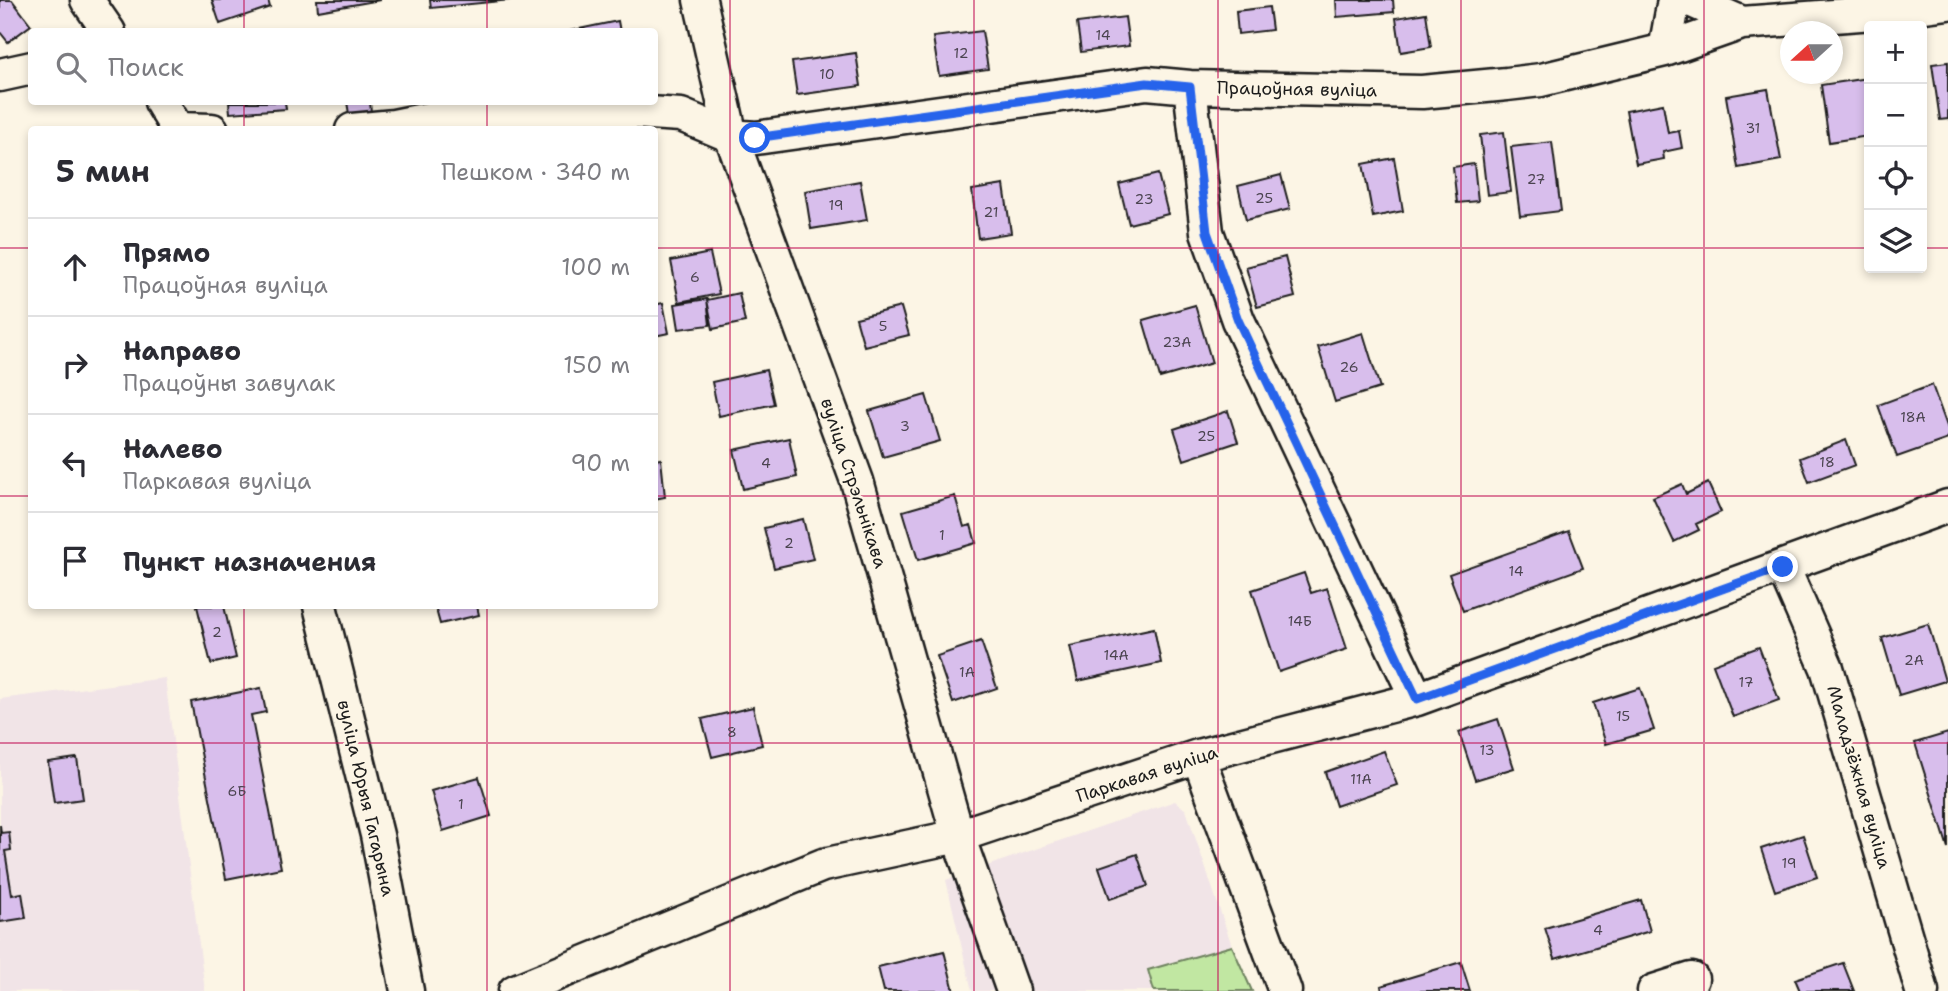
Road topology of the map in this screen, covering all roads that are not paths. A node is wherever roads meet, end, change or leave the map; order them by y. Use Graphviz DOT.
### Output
graph roads {
  1 [pos="87,0"];
  2 [pos="700,0"];
  3 [pos="1674,0"];
  4 [pos="1690,0"];
  5 [pos="1948,3"];
  6 [pos="1742,23"];
  7 [pos="106,28"];
  8 [pos="1665,50"];
  9 [pos="28,69"];
  10 [pos="0,75"];
  11 [pos="1190,87"];
  12 [pos="163,105"];
  13 [pos="176,126"];
  14 [pos="394,126"];
  15 [pos="731,136"];
  16 [pos="1948,506"];
  17 [pos="1783,567"];
  18 [pos="321,609"];
  19 [pos="1417,699"];
  20 [pos="1198,756"];
  21 [pos="958,836"];
  22 [pos="1692,979"];
  23 [pos="407,991"];
  24 [pos="515,991"];
  25 [pos="1013,991"];
  26 [pos="1285,991"];
  27 [pos="1654,991"];
  28 [pos="1922,991"];
  1 -- 7 [label="street"];
  2 -- 15 [label="street, вуліца Стрэльнікава"];
  3 -- 8 [label="street"];
  4 -- 6 [label="street"];
  5 -- 6 [label="street, Працоўная вуліца"];
  6 -- 8 [label="street, Працоўная вуліца"];
  8 -- 11 [label="street, Працоўная вуліца"];
  9 -- 10 [label="street"];
  11 -- 15 [label="street, Працоўная вуліца"];
  11 -- 19 [label="street"];
  12 -- 13 [label="street"];
  14 -- 15 [label="street, Працоўная вуліца"];
  15 -- 21 [label="street, вуліца Стрэльнікава"];
  16 -- 17 [label="street, Паркавая вуліца"];
  17 -- 19 [label="street, Паркавая вуліца"];
  17 -- 28 [label="street, Маладзёжная вуліца"];
  18 -- 23 [label="street, вуліца Юрыя Гагарына"];
  19 -- 20 [label="street, Паркавая вуліца"];
  20 -- 21 [label="street, Паркавая вуліца"];
  20 -- 26 [label="street"];
  21 -- 24 [label="street, Паркавая вуліца"];
  21 -- 25 [label="street, вуліца Стрэльнікава"];
  22 -- 27 [label="street"];
}
